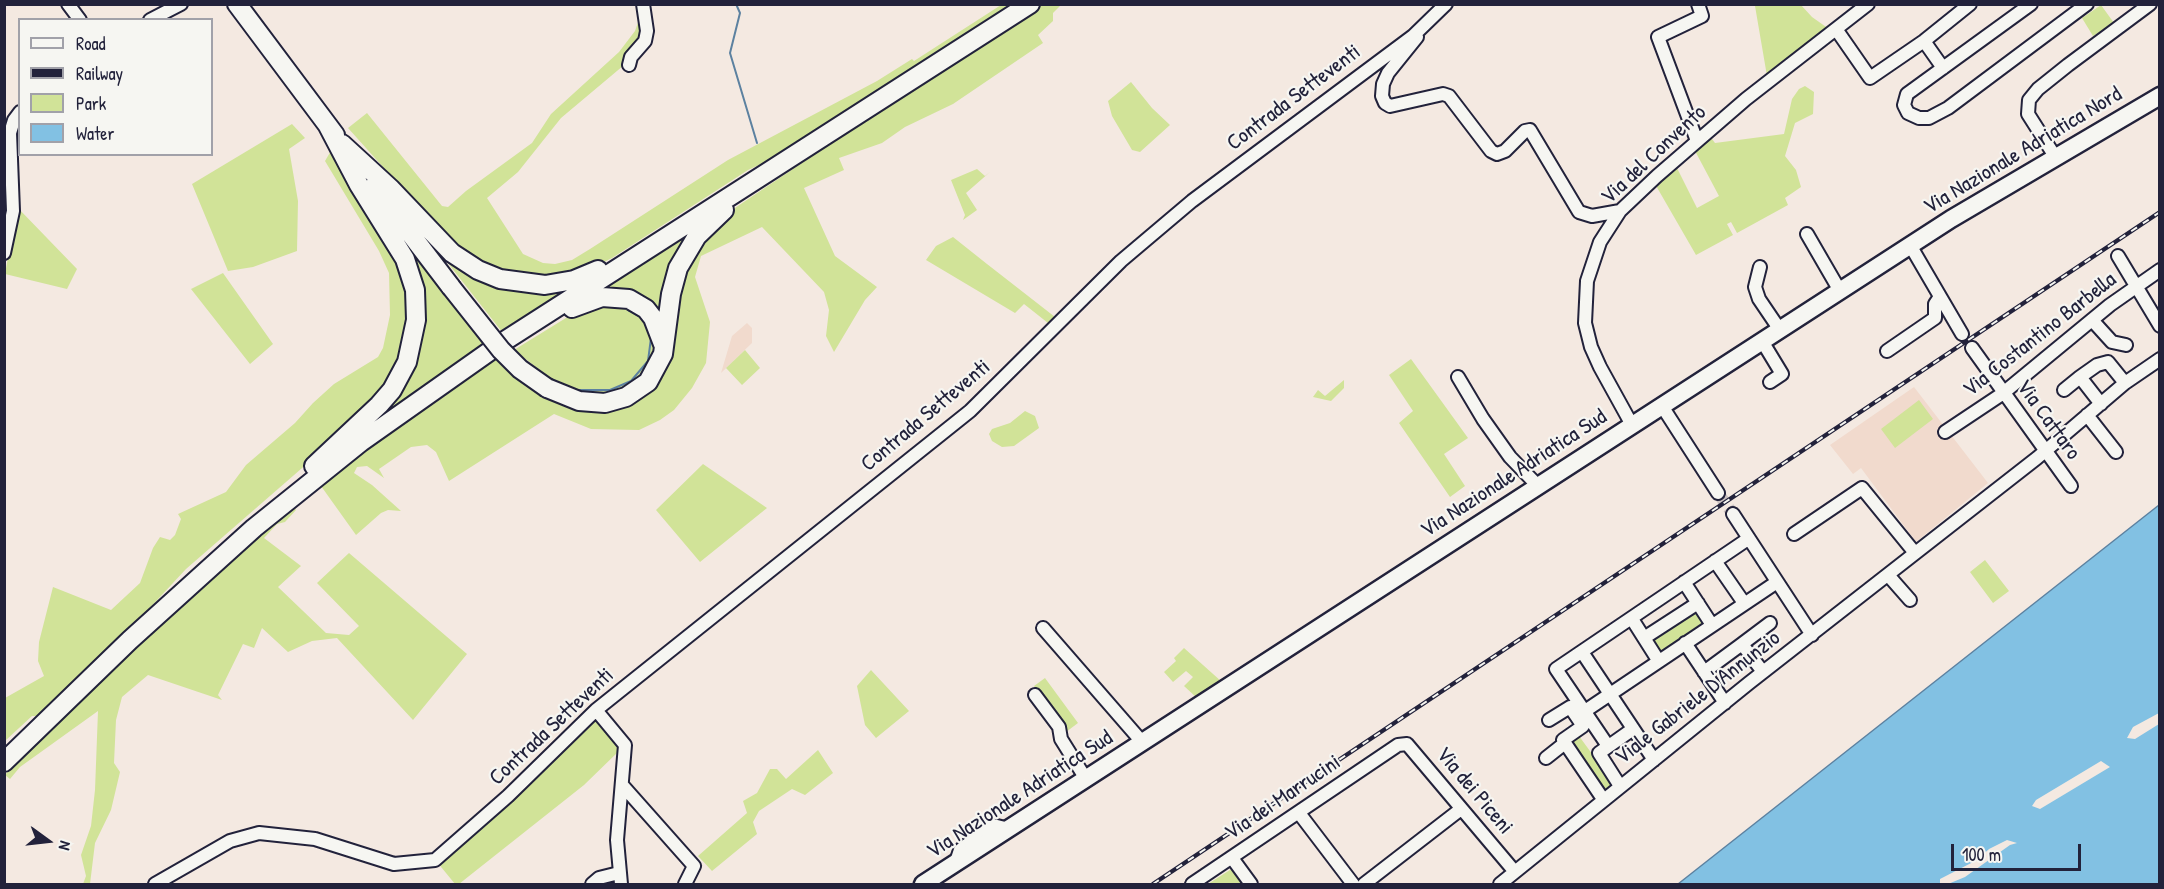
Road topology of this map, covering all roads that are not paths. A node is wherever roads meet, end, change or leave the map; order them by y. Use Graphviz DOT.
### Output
graph roads {
  1 [pos="68,4"];
  2 [pos="181,4"];
  3 [pos="237,4"];
  4 [pos="643,4"];
  5 [pos="1030,4"];
  6 [pos="1446,4"];
  7 [pos="1698,4"];
  8 [pos="1868,4"];
  9 [pos="1970,4"];
  10 [pos="2031,4"];
  11 [pos="2087,4"];
  12 [pos="2150,4"];
  13 [pos="78,18"];
  14 [pos="154,18"];
  15 [pos="1424,26"];
  16 [pos="1836,29"];
  17 [pos="1924,41"];
  18 [pos="629,65"];
  19 [pos="1943,68"];
  20 [pos="2160,96"];
  21 [pos="18,115"];
  22 [pos="328,126"];
  23 [pos="1697,141"];
  24 [pos="341,143"];
  25 [pos="2056,158"];
  26 [pos="770,171"];
  27 [pos="1620,211"];
  28 [pos="680,228"];
  29 [pos="1807,234"];
  30 [pos="1910,245"];
  31 [pos="4,253"];
  32 [pos="2118,256"];
  33 [pos="1760,267"];
  34 [pos="2160,270"];
  35 [pos="2136,287"];
  36 [pos="1840,291"];
  37 [pos="1940,298"];
  38 [pos="2157,318"];
  39 [pos="2092,320"];
  40 [pos="1779,330"];
  41 [pos="1962,334"];
  42 [pos="1762,341"];
  43 [pos="664,346"];
  44 [pos="1972,348"];
  45 [pos="490,351"];
  46 [pos="1887,351"];
  47 [pos="2160,359"];
  48 [pos="2108,362"];
  49 [pos="2080,377"];
  50 [pos="1458,378"];
  51 [pos="1770,382"];
  52 [pos="2125,383"];
  53 [pos="2064,390"];
  54 [pos="2002,394"];
  55 [pos="2101,404"];
  56 [pos="1662,406"];
  57 [pos="2087,415"];
  58 [pos="1632,425"];
  59 [pos="1945,432"];
  60 [pos="2045,452"];
  61 [pos="2116,452"];
  62 [pos="1538,486"];
  63 [pos="2071,486"];
  64 [pos="1718,492"];
  65 [pos="1733,514"];
  66 [pos="254,528"];
  67 [pos="1794,534"];
  68 [pos="1748,539"];
  69 [pos="1915,553"];
  70 [pos="1715,561"];
  71 [pos="1888,575"];
  72 [pos="1684,582"];
  73 [pos="1777,582"];
  74 [pos="1910,600"];
  75 [pos="1698,603"];
  76 [pos="1744,603"];
  77 [pos="1632,619"];
  78 [pos="1770,622"];
  79 [pos="1712,625"];
  80 [pos="1043,628"];
  81 [pos="1812,635"];
  82 [pos="1644,638"];
  83 [pos="1685,643"];
  84 [pos="1742,644"];
  85 [pos="1582,652"];
  86 [pos="1658,660"];
  87 [pos="1704,672"];
  88 [pos="1763,672"];
  89 [pos="1035,695"];
  90 [pos="1611,695"];
  91 [pos="1725,703"];
  92 [pos="596,710"];
  93 [pos="1585,711"];
  94 [pos="1549,720"];
  95 [pos="1633,729"];
  96 [pos="1143,743"];
  97 [pos="1565,743"];
  98 [pos="1398,745"];
  99 [pos="1608,746"];
  100 [pos="1546,758"];
  101 [pos="1654,760"];
  102 [pos="4,762"];
  103 [pos="1086,779"];
  104 [pos="623,786"];
  105 [pos="1620,786"];
  106 [pos="1603,799"];
  107 [pos="1461,809"];
  108 [pos="1299,813"];
  109 [pos="1232,858"];
  110 [pos="1508,878"];
  111 [pos="620,879"];
  112 [pos="155,885"];
  113 [pos="592,885"];
  114 [pos="685,885"];
  115 [pos="923,885"];
  116 [pos="1192,885"];
  117 [pos="1251,885"];
  118 [pos="1353,885"];
  119 [pos="1364,885"];
  1 -- 13 [label="street"];
  2 -- 14 [label="street"];
  3 -- 22 [label="highway"];
  4 -- 18 [label="street"];
  5 -- 26 [label="highway"];
  6 -- 15 [label="street, Contrada Setteventi"];
  7 -- 23 [label="street"];
  8 -- 16 [label="street, Via del Convento"];
  9 -- 17 [label="street"];
  10 -- 19 [label="street"];
  11 -- 19 [label="street"];
  12 -- 25 [label="street"];
  15 -- 27 [label="street"];
  15 -- 92 [label="street, Contrada Setteventi"];
  16 -- 17 [label="street"];
  16 -- 23 [label="street, Via del Convento"];
  17 -- 19 [label="street"];
  20 -- 25 [label="main road, Via Nazionale Adriatica Nord"];
  21 -- 31 [label="street"];
  22 -- 24 [label="highway"];
  22 -- 66 [label="highway"];
  23 -- 27 [label="street, Via del Convento"];
  24 -- 28 [label="highway"];
  24 -- 43 [label="highway, bridge"];
  25 -- 30 [label="main road, Via Nazionale Adriatica Nord"];
  26 -- 28 [label="highway"];
  26 -- 43 [label="highway"];
  27 -- 58 [label="street, Via del Convento"];
  28 -- 43 [label="highway"];
  29 -- 36 [label="street"];
  30 -- 36 [label="main road, Via Nazionale Adriatica Sud"];
  30 -- 37 [label="street"];
  32 -- 35 [label="street"];
  33 -- 40 [label="street"];
  34 -- 35 [label="street, Via Costantino Barbella"];
  35 -- 38 [label="street"];
  35 -- 39 [label="street, Via Costantino Barbella"];
  36 -- 40 [label="main road, Via Nazionale Adriatica Sud"];
  37 -- 41 [label="street"];
  37 -- 46 [label="street"];
  39 -- 48 [label="street"];
  39 -- 54 [label="street, Via Costantino Barbella"];
  40 -- 42 [label="main road, Via Nazionale Adriatica Sud"];
  42 -- 51 [label="street"];
  42 -- 56 [label="main road, Via Nazionale Adriatica Sud"];
  44 -- 54 [label="street, Via Cattaro"];
  45 -- 66 [label="highway"];
  47 -- 52 [label="street, Viale Gabriele D'Annunzio"];
  48 -- 49 [label="street"];
  48 -- 52 [label="street"];
  49 -- 53 [label="street"];
  49 -- 55 [label="street"];
  50 -- 62 [label="street"];
  52 -- 55 [label="street, Viale Gabriele D'Annunzio"];
  54 -- 59 [label="street, Via Costantino Barbella"];
  54 -- 60 [label="street, Via Cattaro"];
  55 -- 57 [label="street, Viale Gabriele D'Annunzio"];
  56 -- 58 [label="main road, Via Nazionale Adriatica Sud"];
  56 -- 64 [label="street"];
  57 -- 60 [label="street, Viale Gabriele D'Annunzio"];
  57 -- 61 [label="street"];
  58 -- 62 [label="main road, Via Nazionale Adriatica Sud"];
  60 -- 63 [label="street, Via Cattaro"];
  60 -- 69 [label="street, Viale Gabriele D'Annunzio"];
  62 -- 96 [label="main road, Via Nazionale Adriatica Sud"];
  65 -- 68 [label="street"];
  66 -- 102 [label="highway"];
  67 -- 69 [label="street"];
  68 -- 70 [label="street"];
  68 -- 73 [label="street"];
  69 -- 71 [label="street, Viale Gabriele D'Annunzio"];
  70 -- 72 [label="street"];
  70 -- 76 [label="street"];
  71 -- 74 [label="street"];
  71 -- 81 [label="street, Viale Gabriele D'Annunzio"];
  72 -- 75 [label="street"];
  72 -- 77 [label="street"];
  73 -- 76 [label="street"];
  73 -- 81 [label="street"];
  75 -- 79 [label="street"];
  75 -- 82 [label="street"];
  76 -- 79 [label="street"];
  77 -- 82 [label="street"];
  77 -- 85 [label="street"];
  78 -- 84 [label="street"];
  79 -- 83 [label="street"];
  80 -- 96 [label="street, Via Nazionale Adriatica Sud"];
  81 -- 88 [label="street, Viale Gabriele D'Annunzio"];
  82 -- 86 [label="street"];
  83 -- 86 [label="street"];
  83 -- 87 [label="street"];
  84 -- 87 [label="street"];
  84 -- 88 [label="street"];
  85 -- 90 [label="street"];
  85 -- 93 [label="street"];
  86 -- 90 [label="street"];
  87 -- 91 [label="street"];
  88 -- 91 [label="street, Viale Gabriele D'Annunzio"];
  89 -- 103 [label="street"];
  90 -- 93 [label="street"];
  90 -- 95 [label="street"];
  91 -- 101 [label="street, Viale Gabriele D'Annunzio"];
  92 -- 104 [label="street"];
  92 -- 112 [label="street, Contrada Setteventi"];
  93 -- 99 [label="street"];
  94 -- 97 [label="street"];
  95 -- 99 [label="street"];
  95 -- 101 [label="street"];
  96 -- 103 [label="main road, Via Nazionale Adriatica Sud"];
  97 -- 100 [label="street"];
  97 -- 106 [label="street"];
  98 -- 107 [label="street, Via dei Piceni"];
  98 -- 108 [label="street, Via dei Marrucini"];
  99 -- 105 [label="street"];
  101 -- 105 [label="street, Viale Gabriele D'Annunzio"];
  103 -- 115 [label="main road, Via Nazionale Adriatica Sud"];
  104 -- 111 [label="street"];
  104 -- 114 [label="street"];
  105 -- 106 [label="street, Viale Gabriele D'Annunzio"];
  106 -- 110 [label="street, Viale Gabriele D'Annunzio"];
  107 -- 110 [label="street, Via dei Piceni"];
  107 -- 119 [label="street"];
  108 -- 109 [label="street, Via dei Marrucini"];
  108 -- 118 [label="street"];
  109 -- 116 [label="street, Via dei Marrucini"];
  109 -- 117 [label="street"];
  111 -- 113 [label="street"];
}
